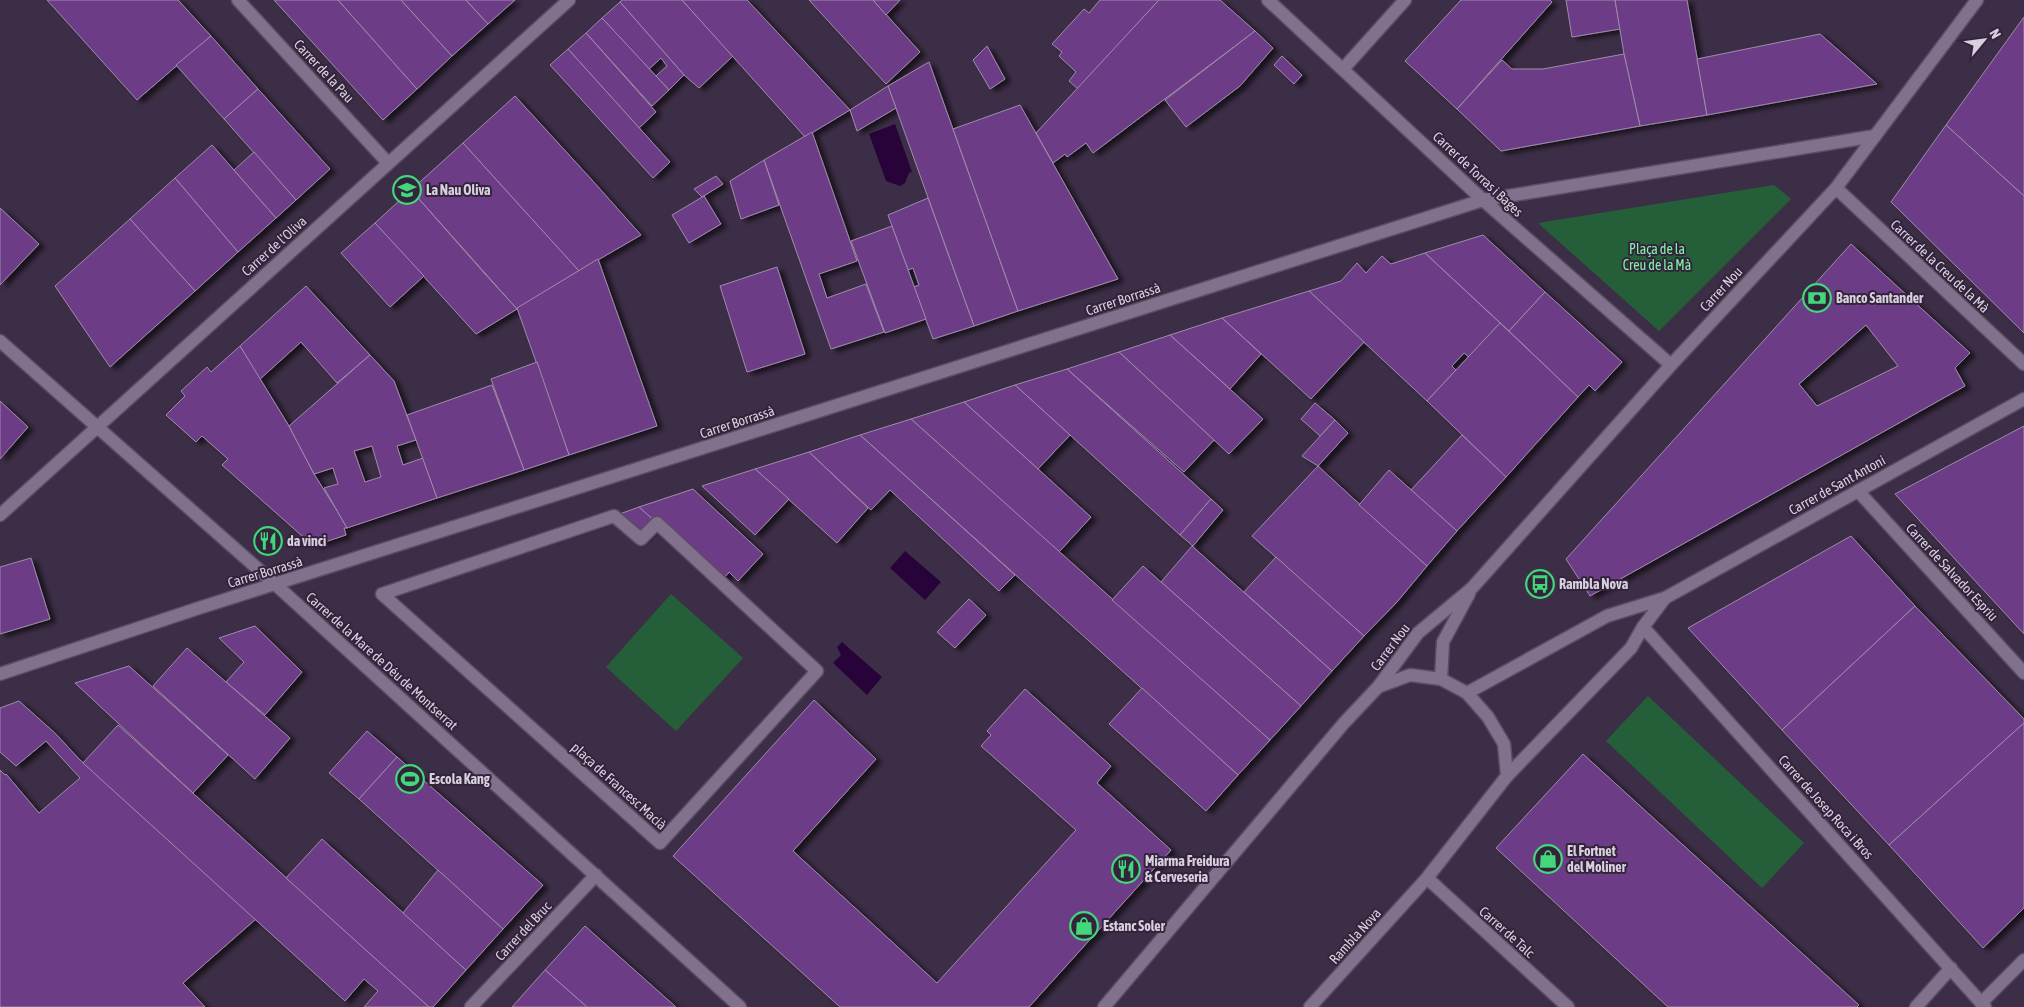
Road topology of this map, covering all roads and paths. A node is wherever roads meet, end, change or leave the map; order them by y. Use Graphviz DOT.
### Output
graph roads {
  1 [pos="238,0"];
  2 [pos="569,0"];
  3 [pos="1268,0"];
  4 [pos="1405,0"];
  5 [pos="1977,0"];
  6 [pos="1343,69"];
  7 [pos="1874,136"];
  8 [pos="388,163"];
  9 [pos="1836,188"];
  10 [pos="1483,200"];
  11 [pos="0,340"];
  12 [pos="2024,364"];
  13 [pos="1671,365"];
  14 [pos="2024,399"];
  15 [pos="96,426"];
  16 [pos="1858,491"];
  17 [pos="0,515"];
  18 [pos="614,516"];
  19 [pos="276,584"];
  20 [pos="1472,588"];
  21 [pos="1665,598"];
  22 [pos="1643,627"];
  23 [pos="2024,673"];
  24 [pos="0,674"];
  25 [pos="1441,679"];
  26 [pos="1378,687"];
  27 [pos="1467,692"];
  28 [pos="1507,776"];
  29 [pos="596,876"];
  30 [pos="1427,878"];
  31 [pos="2024,960"];
  32 [pos="1951,968"];
  33 [pos="1983,1005"];
  34 [pos="472,1007"];
  35 [pos="740,1007"];
  36 [pos="1104,1007"];
  37 [pos="1310,1007"];
  38 [pos="1568,1007"];
  39 [pos="1916,1007"];
  1 -- 8 [label="street, Carrer de la Pau"];
  2 -- 8 [label="street, Carrer de l'Oliva"];
  3 -- 6 [label="street, Carrer de Torras i Bages"];
  4 -- 6 [label="street"];
  5 -- 7 [label="street, Carrer Nou"];
  6 -- 10 [label="street, Carrer de Torras i Bages"];
  7 -- 9 [label="street, Carrer Nou"];
  7 -- 10 [label="street"];
  8 -- 15 [label="street, Carrer de l'Oliva"];
  9 -- 12 [label="street, Carrer de la Creu de la Mà"];
  9 -- 13 [label="street, Carrer Nou"];
  10 -- 13 [label="street, Carrer de Torras i Bages"];
  10 -- 19 [label="street, Carrer Borrassà"];
  11 -- 15 [label="street, Carrer de la Mare de Déu de Montserrat"];
  13 -- 20 [label="street, Carrer Nou"];
  14 -- 16 [label="street, Carrer de Sant Antoni"];
  15 -- 17 [label="street, Carrer de l'Oliva"];
  15 -- 19 [label="street, Carrer de la Mare de Déu de Montserrat"];
  16 -- 21 [label="street, Carrer de Sant Antoni"];
  16 -- 23 [label="street, Carrer de Salvador Espriu"];
  18 -- 18 [label="street, plaça de Francesc Macià"];
  19 -- 24 [label="street, Carrer Borrassà"];
  19 -- 29 [label="street, Carrer de la Mare de Déu de Montserrat"];
  20 -- 25 [label="street, Carrer Nou"];
  20 -- 26 [label="street, Carrer Nou"];
  21 -- 22 [label="street, Carrer de Sant Antoni"];
  21 -- 27 [label="street, Carrer de Sant Antoni"];
  22 -- 28 [label="street, Carrer de Sant Antoni"];
  22 -- 32 [label="street, Carrer de Josep Roca i Bros"];
  25 -- 26 [label="street"];
  25 -- 27 [label="street"];
  26 -- 36 [label="street"];
  27 -- 28 [label="street"];
  28 -- 30 [label="street, Rambla Nova"];
  29 -- 34 [label="street, Carrer del Bruc"];
  29 -- 35 [label="street, Carrer de la Mare de Déu de Montserrat"];
  30 -- 37 [label="street, Rambla Nova"];
  30 -- 38 [label="street, Carrer de Talc"];
  31 -- 33 [label="street"];
  32 -- 33 [label="street, Carrer de Josep Roca i Bros"];
  32 -- 39 [label="street"];
}
